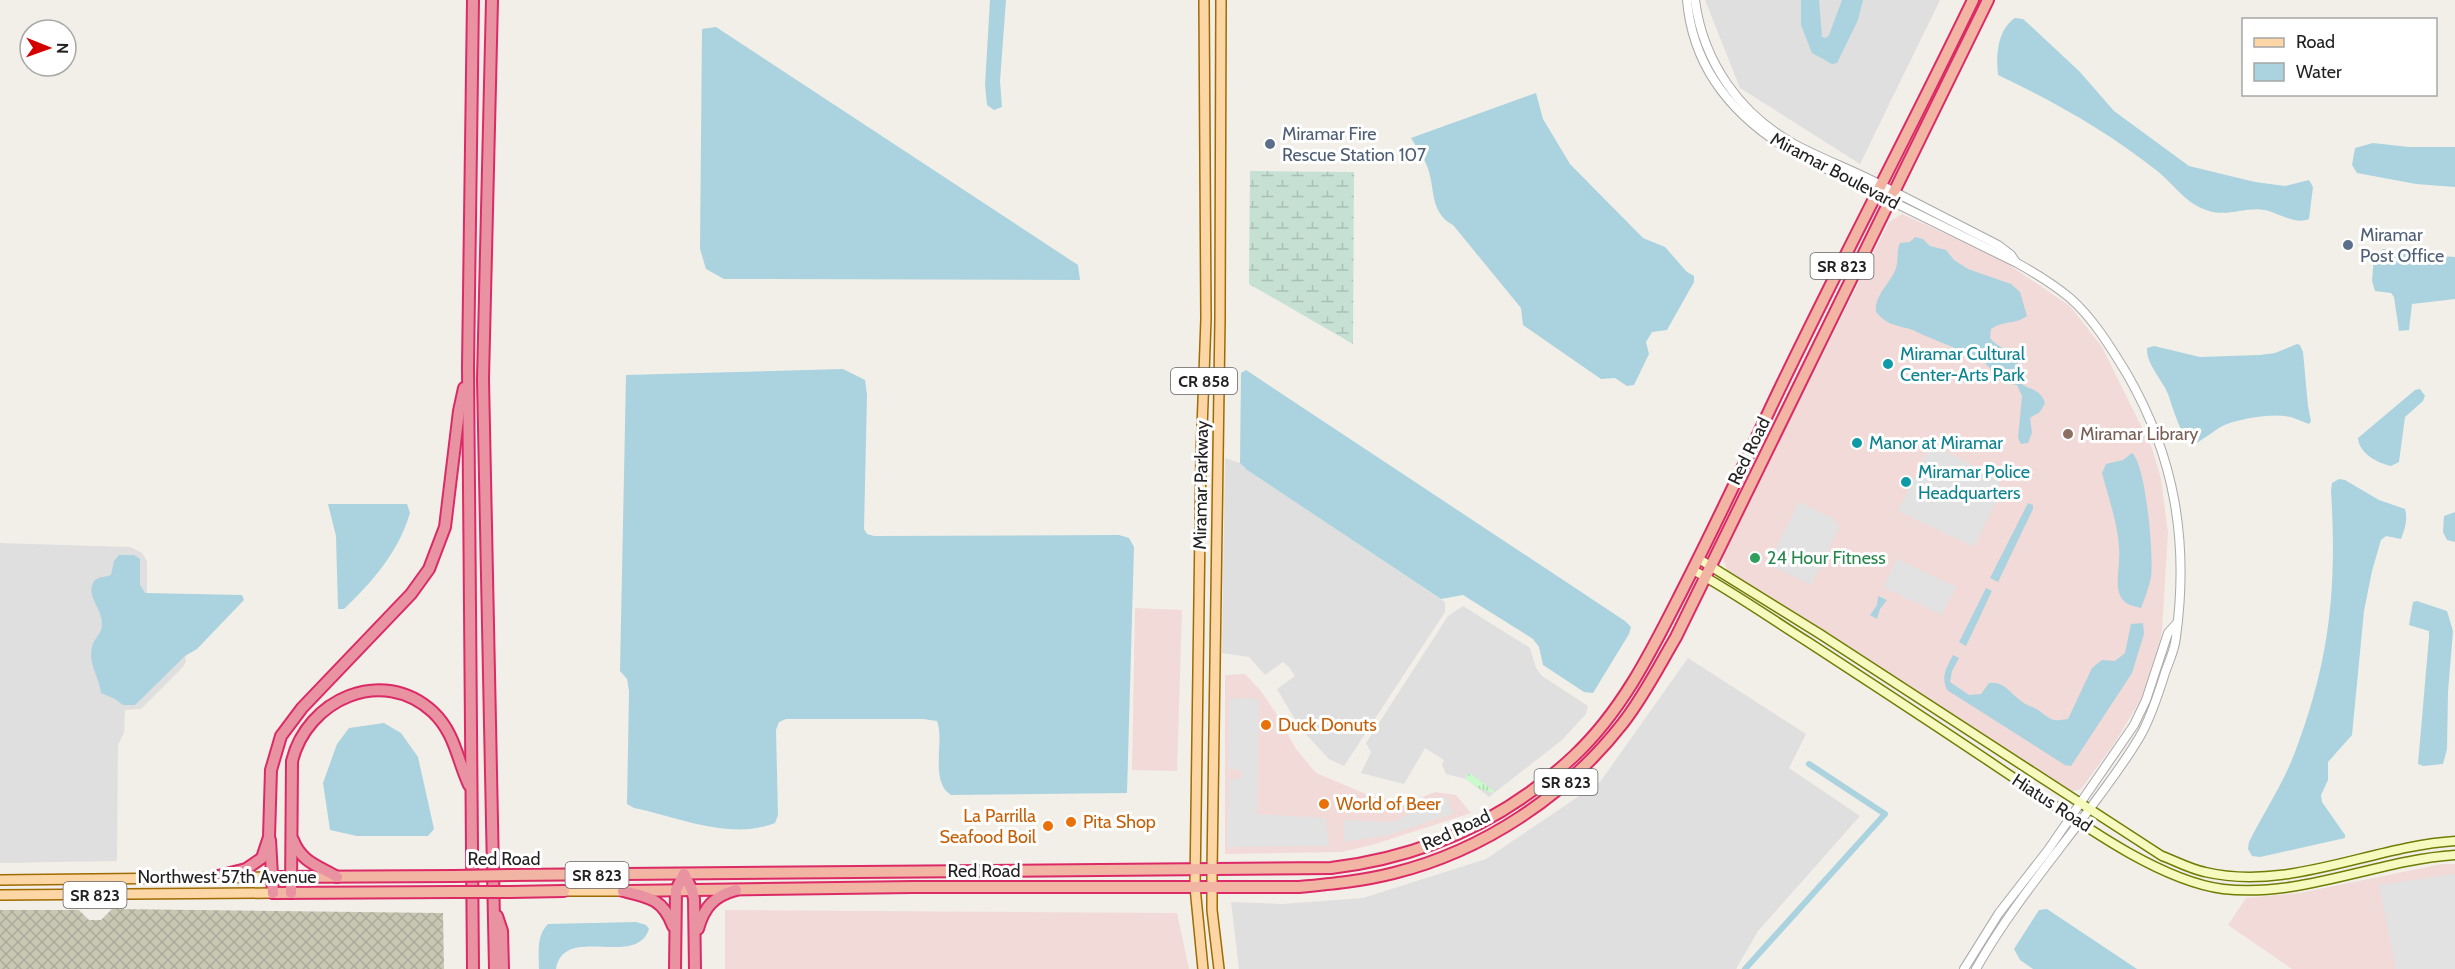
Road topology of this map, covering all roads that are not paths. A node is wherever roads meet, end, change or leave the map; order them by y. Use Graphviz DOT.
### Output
graph roads {
  1 [pos="473,0"];
  2 [pos="492,0"];
  3 [pos="1204,0"];
  4 [pos="1221,0"];
  5 [pos="1687,0"];
  6 [pos="1695,0"];
  7 [pos="1973,0"];
  8 [pos="1988,0"];
  9 [pos="1879,189"];
  10 [pos="1892,196"];
  11 [pos="468,367"];
  12 [pos="1699,559"];
  13 [pos="1711,565"];
  14 [pos="1693,570"];
  15 [pos="1705,576"];
  16 [pos="2176,623"];
  17 [pos="1550,777"];
  18 [pos="471,788"];
  19 [pos="2079,803"];
  20 [pos="2089,809"];
  21 [pos="2071,815"];
  22 [pos="1489,819"];
  23 [pos="2080,822"];
  24 [pos="1495,832"];
  25 [pos="291,835"];
  26 [pos="269,837"];
  27 [pos="2455,841"];
  28 [pos="2455,855"];
  29 [pos="2442,856"];
  30 [pos="2455,862"];
  31 [pos="1414,867"];
  32 [pos="1195,871"];
  33 [pos="1212,871"];
  34 [pos="684,874"];
  35 [pos="2280,874"];
  36 [pos="454,876"];
  37 [pos="273,877"];
  38 [pos="292,877"];
  39 [pos="337,877"];
  40 [pos="210,878"];
  41 [pos="0,880"];
  42 [pos="1195,887"];
  43 [pos="1212,887"];
  44 [pos="2282,887"];
  45 [pos="676,890"];
  46 [pos="692,890"];
  47 [pos="736,890"];
  48 [pos="564,891"];
  49 [pos="623,891"];
  50 [pos="455,892"];
  51 [pos="273,893"];
  52 [pos="291,893"];
  53 [pos="0,895"];
  54 [pos="494,907"];
  55 [pos="675,933"];
  56 [pos="695,941"];
  57 [pos="473,969"];
  58 [pos="495,969"];
  59 [pos="503,969"];
  60 [pos="675,969"];
  61 [pos="695,969"];
  62 [pos="1203,969"];
  63 [pos="1219,969"];
  64 [pos="1964,969"];
  65 [pos="1976,969"];
  1 -- 11 [label="highway"];
  2 -- 54 [label="highway"];
  3 -- 32 [label="main road, Miramar Parkway / CR 858"];
  4 -- 33 [label="main road, Miramar Parkway / CR 858"];
  5 -- 9 [label="street, Miramar Boulevard"];
  6 -- 9 [label="street, Miramar Boulevard"];
  7 -- 9 [label="highway, Red Road / SR 823"];
  8 -- 10 [label="highway, Red Road / SR 823"];
  9 -- 10 [label="street, Miramar Boulevard"];
  9 -- 12 [label="highway, Red Road / SR 823"];
  10 -- 13 [label="highway, Red Road / SR 823"];
  10 -- 16 [label="street, Miramar Boulevard"];
  11 -- 18 [label="highway"];
  11 -- 26 [label="highway"];
  12 -- 13 [label="main road, Hiatus Road"];
  12 -- 14 [label="highway, Red Road / SR 823"];
  13 -- 15 [label="highway, Red Road / SR 823"];
  13 -- 19 [label="main road, Hiatus Road"];
  14 -- 15 [label="main road, Hiatus Road"];
  14 -- 17 [label="highway, Red Road / SR 823"];
  15 -- 21 [label="main road, Hiatus Road"];
  15 -- 24 [label="highway, Red Road / SR 823"];
  16 -- 19 [label="street, Miramar Boulevard"];
  16 -- 20 [label="street, Miramar Boulevard"];
  17 -- 22 [label="highway, Red Road / SR 823"];
  17 -- 24 [label="highway"];
  18 -- 25 [label="highway"];
  18 -- 57 [label="highway"];
  19 -- 20 [label="main road, Hiatus Road"];
  19 -- 21 [label="street, Miramar Boulevard"];
  20 -- 23 [label="street, Miramar Boulevard"];
  20 -- 35 [label="main road, Hiatus Road"];
  21 -- 23 [label="main road, Hiatus Road"];
  21 -- 64 [label="street, Miramar Boulevard"];
  22 -- 31 [label="highway"];
  22 -- 33 [label="highway, Red Road / SR 823"];
  23 -- 44 [label="main road, Hiatus Road"];
  23 -- 65 [label="street, Miramar Boulevard"];
  24 -- 31 [label="highway, Red Road / SR 823"];
  25 -- 38 [label="highway"];
  25 -- 39 [label="highway"];
  26 -- 37 [label="highway"];
  26 -- 40 [label="highway"];
  27 -- 35 [label="main road, Hiatus Road"];
  28 -- 29 [label="main road, Hiatus Road"];
  29 -- 30 [label="main road"];
  29 -- 44 [label="main road, Hiatus Road"];
  31 -- 43 [label="highway, Red Road / SR 823"];
  32 -- 33 [label="highway, Red Road / SR 823"];
  32 -- 34 [label="highway, Red Road / SR 823"];
  32 -- 42 [label="main road, Miramar Parkway / CR 858"];
  33 -- 43 [label="main road, Miramar Parkway / CR 858"];
  34 -- 36 [label="highway, Red Road / SR 823, bridge"];
  34 -- 45 [label="highway"];
  34 -- 46 [label="highway"];
  35 -- 44 [label="main road"];
  36 -- 39 [label="highway, Northwest 57th Avenue / SR 823"];
  37 -- 38 [label="highway, Northwest 57th Avenue / SR 823"];
  37 -- 40 [label="main road, Northwest 57th Avenue / SR 823"];
  37 -- 51 [label="highway"];
  38 -- 39 [label="highway, Northwest 57th Avenue / SR 823"];
  38 -- 52 [label="highway"];
  40 -- 41 [label="main road, Northwest 57th Avenue / SR 823"];
  42 -- 43 [label="highway, Red Road / SR 823"];
  42 -- 47 [label="highway, Red Road / SR 823"];
  42 -- 62 [label="main road, Miramar Parkway / CR 858"];
  43 -- 63 [label="main road, Miramar Parkway / CR 858"];
  45 -- 46 [label="highway, Red Road / SR 823"];
  45 -- 49 [label="highway, Red Road / SR 823"];
  45 -- 55 [label="highway"];
  46 -- 47 [label="highway, Red Road / SR 823"];
  46 -- 56 [label="highway"];
  47 -- 56 [label="highway"];
  48 -- 49 [label="main road, Red Road / SR 823"];
  48 -- 50 [label="highway, Red Road / SR 823, bridge"];
  49 -- 55 [label="highway"];
  50 -- 52 [label="highway, Northwest 57th Avenue / SR 823"];
  51 -- 52 [label="highway, Northwest 57th Avenue / SR 823"];
  51 -- 53 [label="main road, Northwest 57th Avenue / SR 823"];
  54 -- 58 [label="highway"];
  54 -- 59 [label="highway"];
  55 -- 60 [label="highway"];
  56 -- 61 [label="highway"];
}
